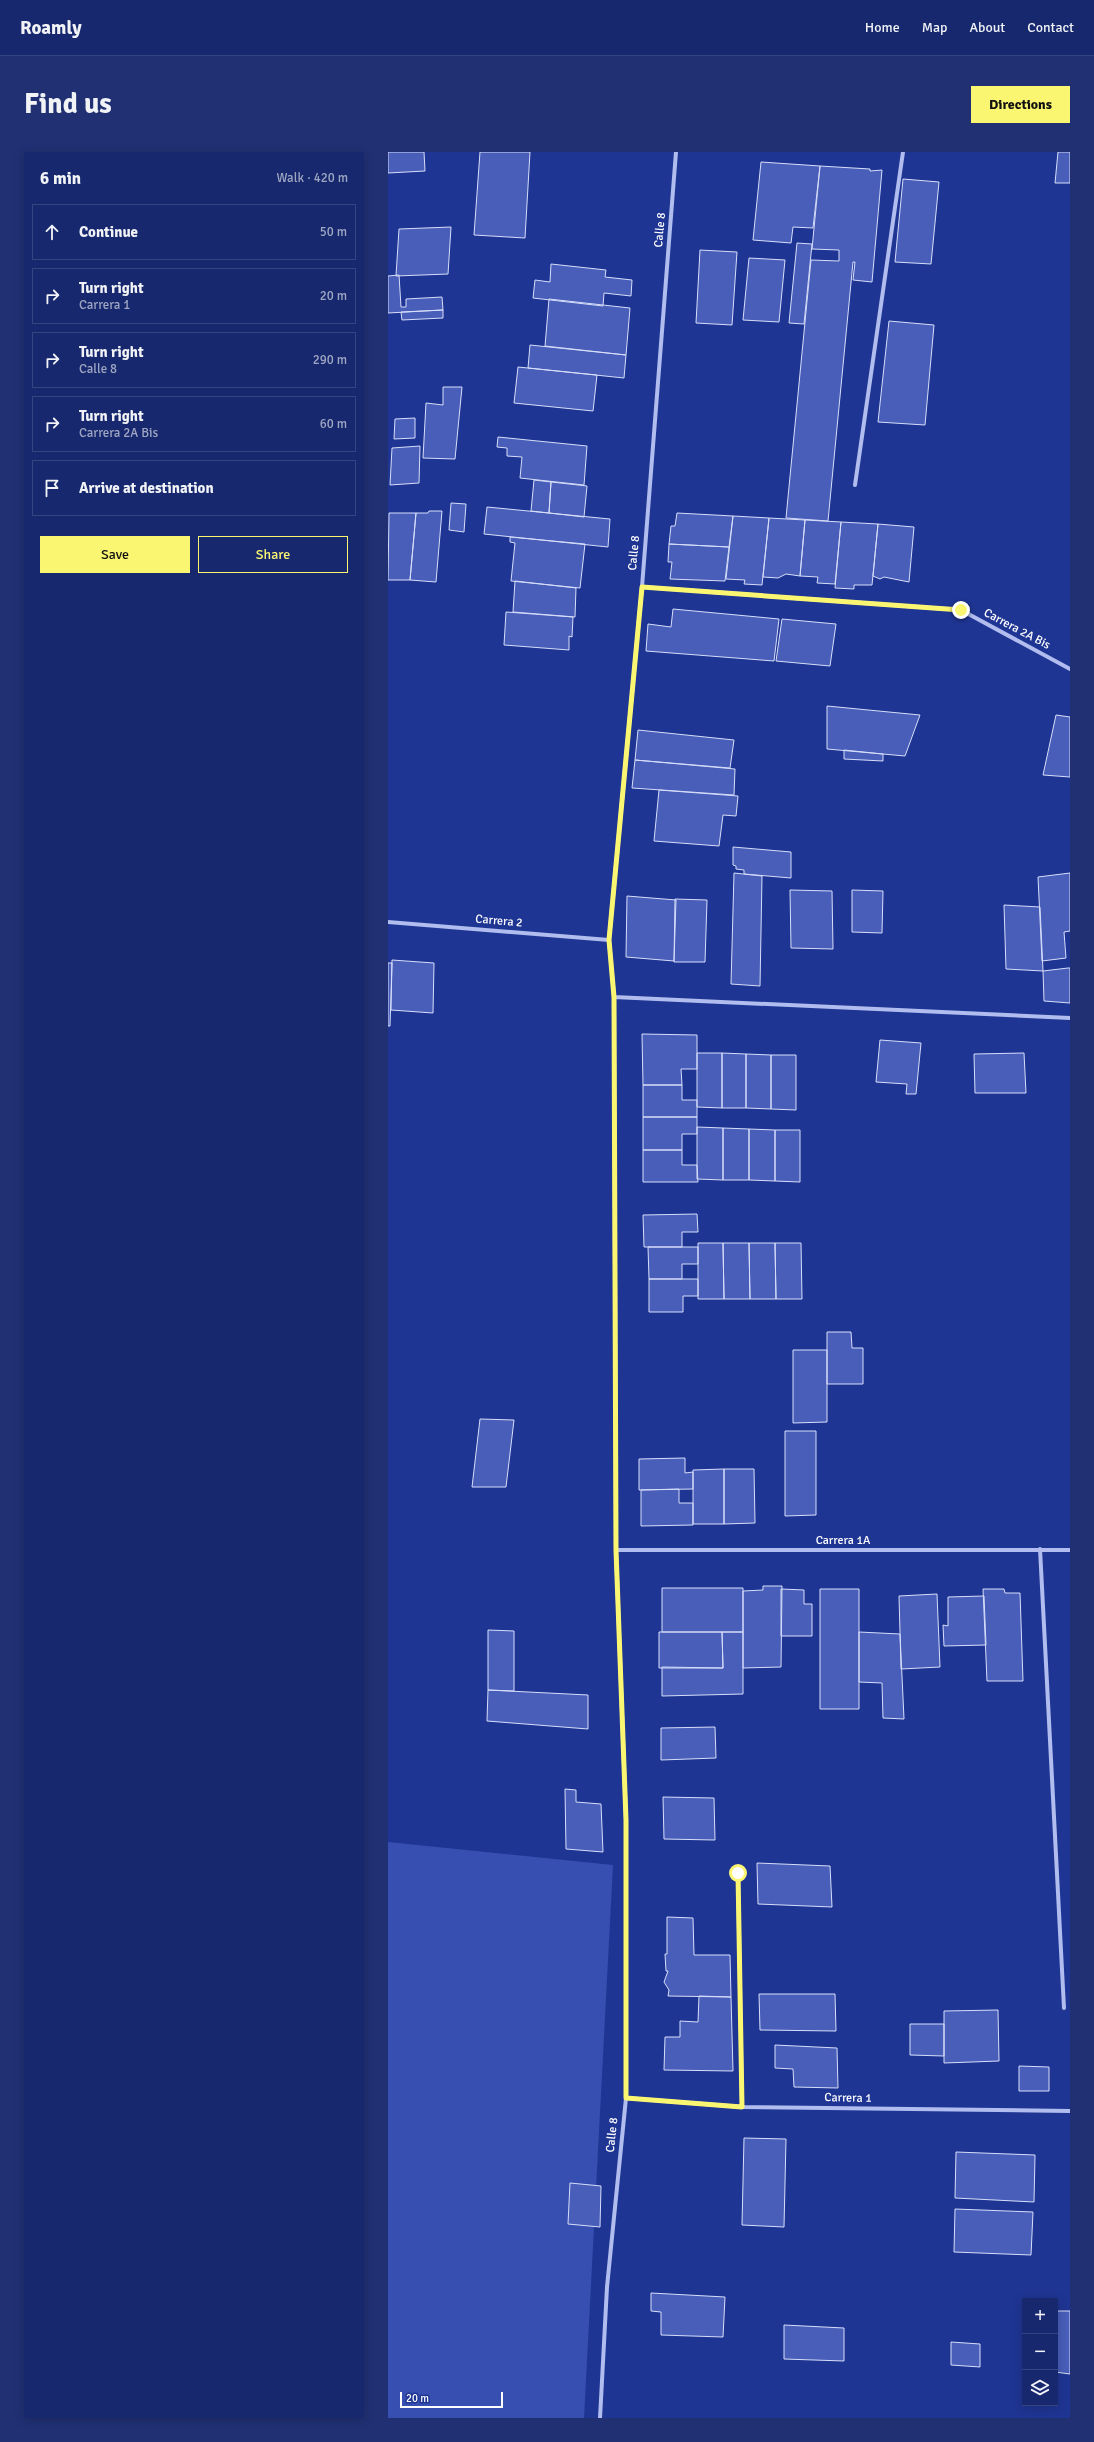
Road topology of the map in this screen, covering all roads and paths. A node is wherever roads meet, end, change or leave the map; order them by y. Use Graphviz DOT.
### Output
graph roads {
  1 [pos="676,152"];
  2 [pos="903,152"];
  3 [pos="855,485"];
  4 [pos="642,587"];
  5 [pos="1070,669"];
  6 [pos="388,922"];
  7 [pos="609,940"];
  8 [pos="614,997"];
  9 [pos="1070,1018"];
  10 [pos="1040,1549"];
  11 [pos="616,1550"];
  12 [pos="1070,1550"];
  13 [pos="738,1873"];
  14 [pos="1064,2008"];
  15 [pos="626,2098"];
  16 [pos="742,2107"];
  17 [pos="1070,2111"];
  18 [pos="600,2418"];
  1 -- 4 [label="street, Calle 8"];
  2 -- 3 [label="street"];
  4 -- 5 [label="street, Carrera 2A Bis"];
  4 -- 7 [label="street, Calle 8"];
  6 -- 7 [label="street, Carrera 2"];
  7 -- 8 [label="street, Calle 8"];
  8 -- 9 [label="street"];
  8 -- 11 [label="street, Calle 8"];
  10 -- 11 [label="street, Carrera 1A"];
  10 -- 12 [label="street, Carrera 1A"];
  10 -- 14 [label="street"];
  11 -- 15 [label="street, Calle 8"];
  13 -- 16 [label="street"];
  15 -- 16 [label="street, Carrera 1"];
  15 -- 18 [label="street, Calle 8"];
  16 -- 17 [label="street, Carrera 1"];
}
